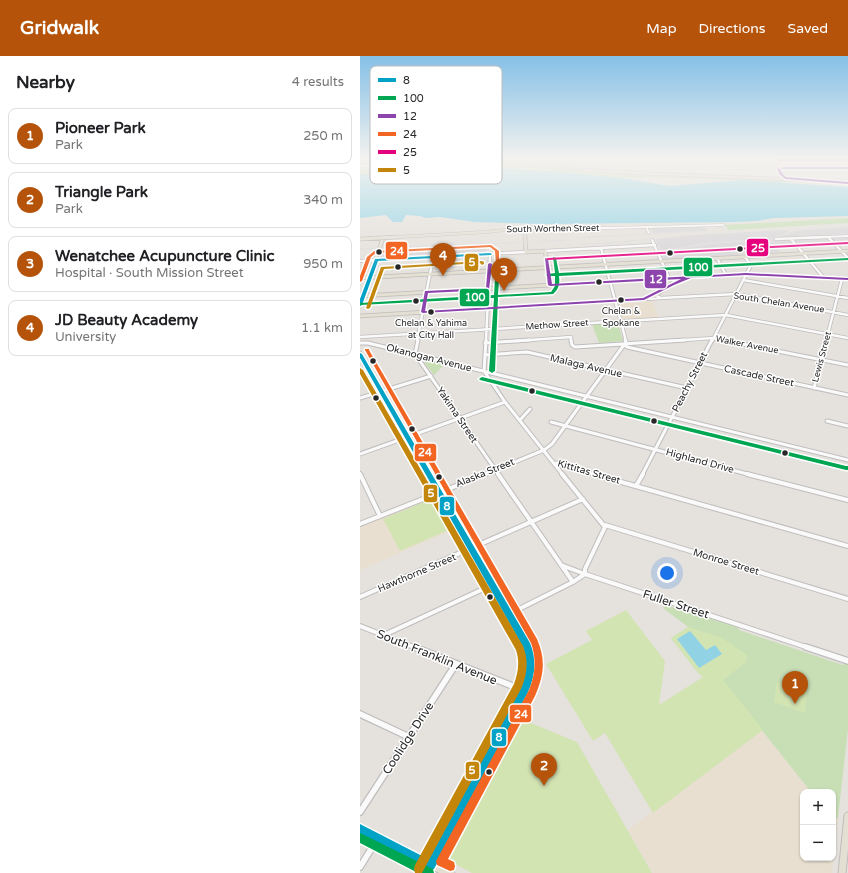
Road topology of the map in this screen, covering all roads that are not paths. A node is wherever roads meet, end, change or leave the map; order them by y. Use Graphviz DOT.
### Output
graph roads {
  1 [pos="723,225"];
  2 [pos="646,227"];
  3 [pos="524,228"];
  4 [pos="648,232"];
  5 [pos="848,236"];
  6 [pos="828,237"];
  7 [pos="383,238"];
  8 [pos="360,239"];
  9 [pos="791,239"];
  10 [pos="652,240"];
  11 [pos="776,240"];
  12 [pos="834,243"];
  13 [pos="655,246"];
  14 [pos="797,246"];
  15 [pos="435,248"];
  16 [pos="601,248"];
  17 [pos="545,251"];
  18 [pos="842,251"];
  19 [pos="848,251"];
  20 [pos="526,252"];
  21 [pos="803,253"];
  22 [pos="490,254"];
  23 [pos="433,257"];
  24 [pos="745,257"];
  25 [pos="717,258"];
  26 [pos="848,258"];
  27 [pos="376,260"];
  28 [pos="360,261"];
  29 [pos="662,261"];
  30 [pos="605,264"];
  31 [pos="548,267"];
  32 [pos="489,271"];
  33 [pos="430,274"];
  34 [pos="746,274"];
  35 [pos="726,275"];
  36 [pos="370,277"];
  37 [pos="691,277"];
  38 [pos="360,278"];
  39 [pos="669,278"];
  40 [pos="824,278"];
  41 [pos="842,279"];
  42 [pos="848,279"];
  43 [pos="743,280"];
  44 [pos="610,282"];
  45 [pos="550,285"];
  46 [pos="488,289"];
  47 [pos="666,289"];
  48 [pos="426,292"];
  49 [pos="736,294"];
  50 [pos="362,296"];
  51 [pos="655,296"];
  52 [pos="838,296"];
  53 [pos="644,298"];
  54 [pos="662,298"];
  55 [pos="848,298"];
  56 [pos="615,300"];
  57 [pos="360,305"];
  58 [pos="486,308"];
  59 [pos="423,312"];
  60 [pos="834,312"];
  61 [pos="848,314"];
  62 [pos="726,315"];
  63 [pos="360,316"];
  64 [pos="620,321"];
  65 [pos="486,330"];
  66 [pos="418,334"];
  67 [pos="828,335"];
  68 [pos="360,337"];
  69 [pos="713,338"];
  70 [pos="848,338"];
  71 [pos="360,342"];
  72 [pos="485,343"];
  73 [pos="624,344"];
  74 [pos="360,354"];
  75 [pos="415,354"];
  76 [pos="485,355"];
  77 [pos="822,360"];
  78 [pos="700,363"];
  79 [pos="848,365"];
  80 [pos="605,370"];
  81 [pos="484,371"];
  82 [pos="431,376"];
  83 [pos="687,388"];
  84 [pos="814,388"];
  85 [pos="381,391"];
  86 [pos="848,395"];
  87 [pos="586,396"];
  88 [pos="360,398"];
  89 [pos="505,402"];
  90 [pos="530,409"];
  91 [pos="672,417"];
  92 [pos="460,418"];
  93 [pos="520,420"];
  94 [pos="827,421"];
  95 [pos="551,422"];
  96 [pos="565,426"];
  97 [pos="848,426"];
  98 [pos="408,437"];
  99 [pos="655,449"];
  100 [pos="544,450"];
  101 [pos="360,454"];
  102 [pos="848,460"];
  103 [pos="555,463"];
  104 [pos="495,469"];
  105 [pos="360,474"];
  106 [pos="636,486"];
  107 [pos="439,492"];
  108 [pos="583,499"];
  109 [pos="848,500"];
  110 [pos="380,516"];
  111 [pos="531,522"];
  112 [pos="360,524"];
  113 [pos="604,524"];
  114 [pos="848,546"];
  115 [pos="472,549"];
  116 [pos="561,565"];
  117 [pos="585,574"];
  118 [pos="573,582"];
  119 [pos="492,585"];
  120 [pos="360,597"];
  121 [pos="848,599"];
  122 [pos="509,614"];
  123 [pos="360,626"];
  124 [pos="384,635"];
  125 [pos="848,661"];
  126 [pos="456,664"];
  127 [pos="514,687"];
  128 [pos="360,714"];
  129 [pos="408,737"];
  130 [pos="360,812"];
  131 [pos="848,816"];
  132 [pos="451,828"];
  133 [pos="360,829"];
  134 [pos="378,838"];
  135 [pos="846,864"];
  136 [pos="430,865"];
  137 [pos="360,867"];
  138 [pos="426,873"];
  139 [pos="447,873"];
  140 [pos="451,873"];
  141 [pos="842,873"];
  1 -- 2 [label="street, South Worthen Street"];
  2 -- 3 [label="street, South Worthen Street"];
  2 -- 4 [label="street"];
  3 -- 7 [label="main road, South Worthen Street"];
  3 -- 20 [label="main road"];
  5 -- 6 [label="street"];
  6 -- 9 [label="street"];
  6 -- 12 [label="street"];
  7 -- 8 [label="main road, South Worthen Street"];
  7 -- 27 [label="main road"];
  9 -- 11 [label="street"];
  9 -- 14 [label="street"];
  10 -- 13 [label="street"];
  12 -- 14 [label="street"];
  12 -- 18 [label="street"];
  13 -- 16 [label="street"];
  13 -- 29 [label="street"];
  14 -- 21 [label="street"];
  15 -- 23 [label="street"];
  16 -- 17 [label="street"];
  16 -- 30 [label="street"];
  17 -- 20 [label="main road"];
  17 -- 31 [label="main road"];
  18 -- 19 [label="main road"];
  18 -- 21 [label="main road"];
  18 -- 26 [label="street"];
  20 -- 22 [label="street"];
  21 -- 24 [label="main road"];
  21 -- 40 [label="street"];
  22 -- 23 [label="street"];
  22 -- 32 [label="street"];
  23 -- 27 [label="street"];
  23 -- 33 [label="street"];
  24 -- 25 [label="main road"];
  24 -- 34 [label="street, Peachy Street"];
  25 -- 29 [label="main road"];
  25 -- 35 [label="street"];
  27 -- 28 [label="street"];
  27 -- 36 [label="main road"];
  29 -- 30 [label="main road"];
  29 -- 39 [label="street"];
  30 -- 31 [label="main road"];
  30 -- 44 [label="street"];
  31 -- 32 [label="main road"];
  31 -- 45 [label="street"];
  32 -- 33 [label="main road"];
  32 -- 46 [label="street"];
  33 -- 36 [label="main road"];
  33 -- 48 [label="street"];
  34 -- 35 [label="main road"];
  34 -- 40 [label="main road"];
  34 -- 43 [label="street, Peachy Street"];
  35 -- 37 [label="main road"];
  36 -- 38 [label="main road"];
  36 -- 50 [label="main road"];
  37 -- 39 [label="main road"];
  37 -- 47 [label="main road"];
  39 -- 44 [label="main road"];
  39 -- 47 [label="main road"];
  40 -- 41 [label="main road"];
  41 -- 42 [label="main road"];
  41 -- 52 [label="street, Lewis Street"];
  43 -- 49 [label="street, Peachy Street"];
  43 -- 52 [label="street"];
  44 -- 45 [label="main road"];
  44 -- 56 [label="street"];
  45 -- 46 [label="main road"];
  46 -- 48 [label="main road"];
  46 -- 58 [label="street"];
  47 -- 51 [label="main road"];
  48 -- 50 [label="main road"];
  48 -- 59 [label="street"];
  49 -- 54 [label="street, South Chelan Avenue"];
  49 -- 60 [label="street, South Chelan Avenue"];
  49 -- 62 [label="street, Peachy Street"];
  50 -- 57 [label="main road"];
  51 -- 53 [label="main road"];
  51 -- 54 [label="street, South Chelan Avenue"];
  52 -- 55 [label="street"];
  52 -- 60 [label="street, Lewis Street"];
  53 -- 54 [label="street, South Chelan Avenue"];
  53 -- 56 [label="main road, South Chelan Avenue"];
  56 -- 58 [label="main road, South Chelan Avenue"];
  56 -- 64 [label="street"];
  58 -- 59 [label="main road, South Chelan Avenue"];
  58 -- 65 [label="street"];
  59 -- 63 [label="main road, South Chelan Avenue"];
  59 -- 66 [label="street"];
  60 -- 61 [label="street, South Chelan Avenue"];
  60 -- 67 [label="street, Lewis Street"];
  62 -- 64 [label="street, Methow Street"];
  62 -- 67 [label="street, Methow Street"];
  62 -- 69 [label="street, Peachy Street"];
  64 -- 65 [label="street, Methow Street"];
  64 -- 73 [label="street"];
  65 -- 66 [label="street, Methow Street"];
  65 -- 72 [label="street"];
  66 -- 68 [label="street, Methow Street"];
  66 -- 75 [label="street"];
  67 -- 70 [label="street, Methow Street"];
  67 -- 77 [label="street, Lewis Street"];
  69 -- 73 [label="street, Walker Avenue"];
  69 -- 77 [label="street, Walker Avenue"];
  69 -- 78 [label="street, Peachy Street"];
  71 -- 75 [label="street, Okanogan Avenue"];
  72 -- 73 [label="street, Walker Avenue"];
  72 -- 76 [label="street"];
  73 -- 78 [label="street, Cascade Street"];
  73 -- 80 [label="street"];
  74 -- 85 [label="main road"];
  75 -- 81 [label="street, Okanogan Avenue"];
  75 -- 82 [label="street, Yakima Street"];
  76 -- 80 [label="street, Malaga Avenue"];
  76 -- 81 [label="street"];
  77 -- 79 [label="street, Walker Avenue"];
  77 -- 84 [label="street, Lewis Street"];
  78 -- 83 [label="street, Peachy Street"];
  78 -- 84 [label="street, Cascade Street"];
  80 -- 83 [label="street, Malaga Avenue"];
  80 -- 87 [label="street"];
  81 -- 87 [label="street, Okanogan Avenue"];
  81 -- 89 [label="street, Kittitas Street"];
  82 -- 85 [label="street"];
  82 -- 92 [label="street, Yakima Street"];
  83 -- 91 [label="street, Peachy Street"];
  84 -- 86 [label="street, Cascade Street"];
  85 -- 88 [label="street"];
  85 -- 98 [label="main road"];
  87 -- 91 [label="street, Okanogan Avenue"];
  87 -- 96 [label="street"];
  89 -- 92 [label="street"];
  89 -- 93 [label="street, Kittitas Street"];
  90 -- 93 [label="street"];
  91 -- 99 [label="street, Peachy Street"];
  91 -- 102 [label="street, Okanogan Avenue"];
  92 -- 98 [label="street"];
  92 -- 104 [label="street, Yakima Street"];
  93 -- 100 [label="street, Kittitas Street"];
  94 -- 97 [label="street"];
  95 -- 96 [label="street, Highland Drive"];
  96 -- 99 [label="street, Highland Drive"];
  96 -- 100 [label="street"];
  98 -- 101 [label="street"];
  98 -- 107 [label="main road"];
  99 -- 106 [label="street, Peachy Street"];
  99 -- 109 [label="street, Highland Drive"];
  100 -- 103 [label="street, Kittitas Street"];
  100 -- 104 [label="street, Alaska Street"];
  103 -- 106 [label="street, Kittitas Street"];
  103 -- 108 [label="street"];
  104 -- 107 [label="street, Alaska Street"];
  104 -- 111 [label="street, Yakima Street"];
  105 -- 110 [label="street"];
  106 -- 114 [label="street, Kittitas Street"];
  107 -- 110 [label="street, Alaska Street"];
  107 -- 115 [label="main road"];
  108 -- 111 [label="street, Hawthorne Street"];
  108 -- 113 [label="street"];
  110 -- 112 [label="street, Alaska Street"];
  111 -- 115 [label="street, Hawthorne Street"];
  111 -- 116 [label="street, Yakima Street"];
  113 -- 117 [label="street"];
  113 -- 121 [label="street, Monroe Street"];
  115 -- 119 [label="main road"];
  115 -- 120 [label="street, Hawthorne Street"];
  116 -- 117 [label="street"];
  116 -- 118 [label="street, Yakima Street"];
  117 -- 118 [label="street"];
  117 -- 125 [label="street, Fuller Street"];
  118 -- 122 [label="street"];
  119 -- 122 [label="main road"];
  119 -- 124 [label="street"];
  122 -- 132 [label="main road"];
  123 -- 124 [label="street, South Franklin Avenue"];
  124 -- 126 [label="street, South Franklin Avenue"];
  126 -- 127 [label="street, South Franklin Avenue"];
  126 -- 129 [label="street, Coolidge Drive"];
  128 -- 129 [label="street"];
  129 -- 130 [label="street, Coolidge Drive"];
  131 -- 135 [label="main road"];
  132 -- 136 [label="main road"];
  132 -- 140 [label="main road"];
  133 -- 134 [label="main road"];
  134 -- 136 [label="main road"];
  134 -- 137 [label="street"];
  135 -- 141 [label="main road"];
  136 -- 138 [label="main road"];
  136 -- 139 [label="main road"];
}
